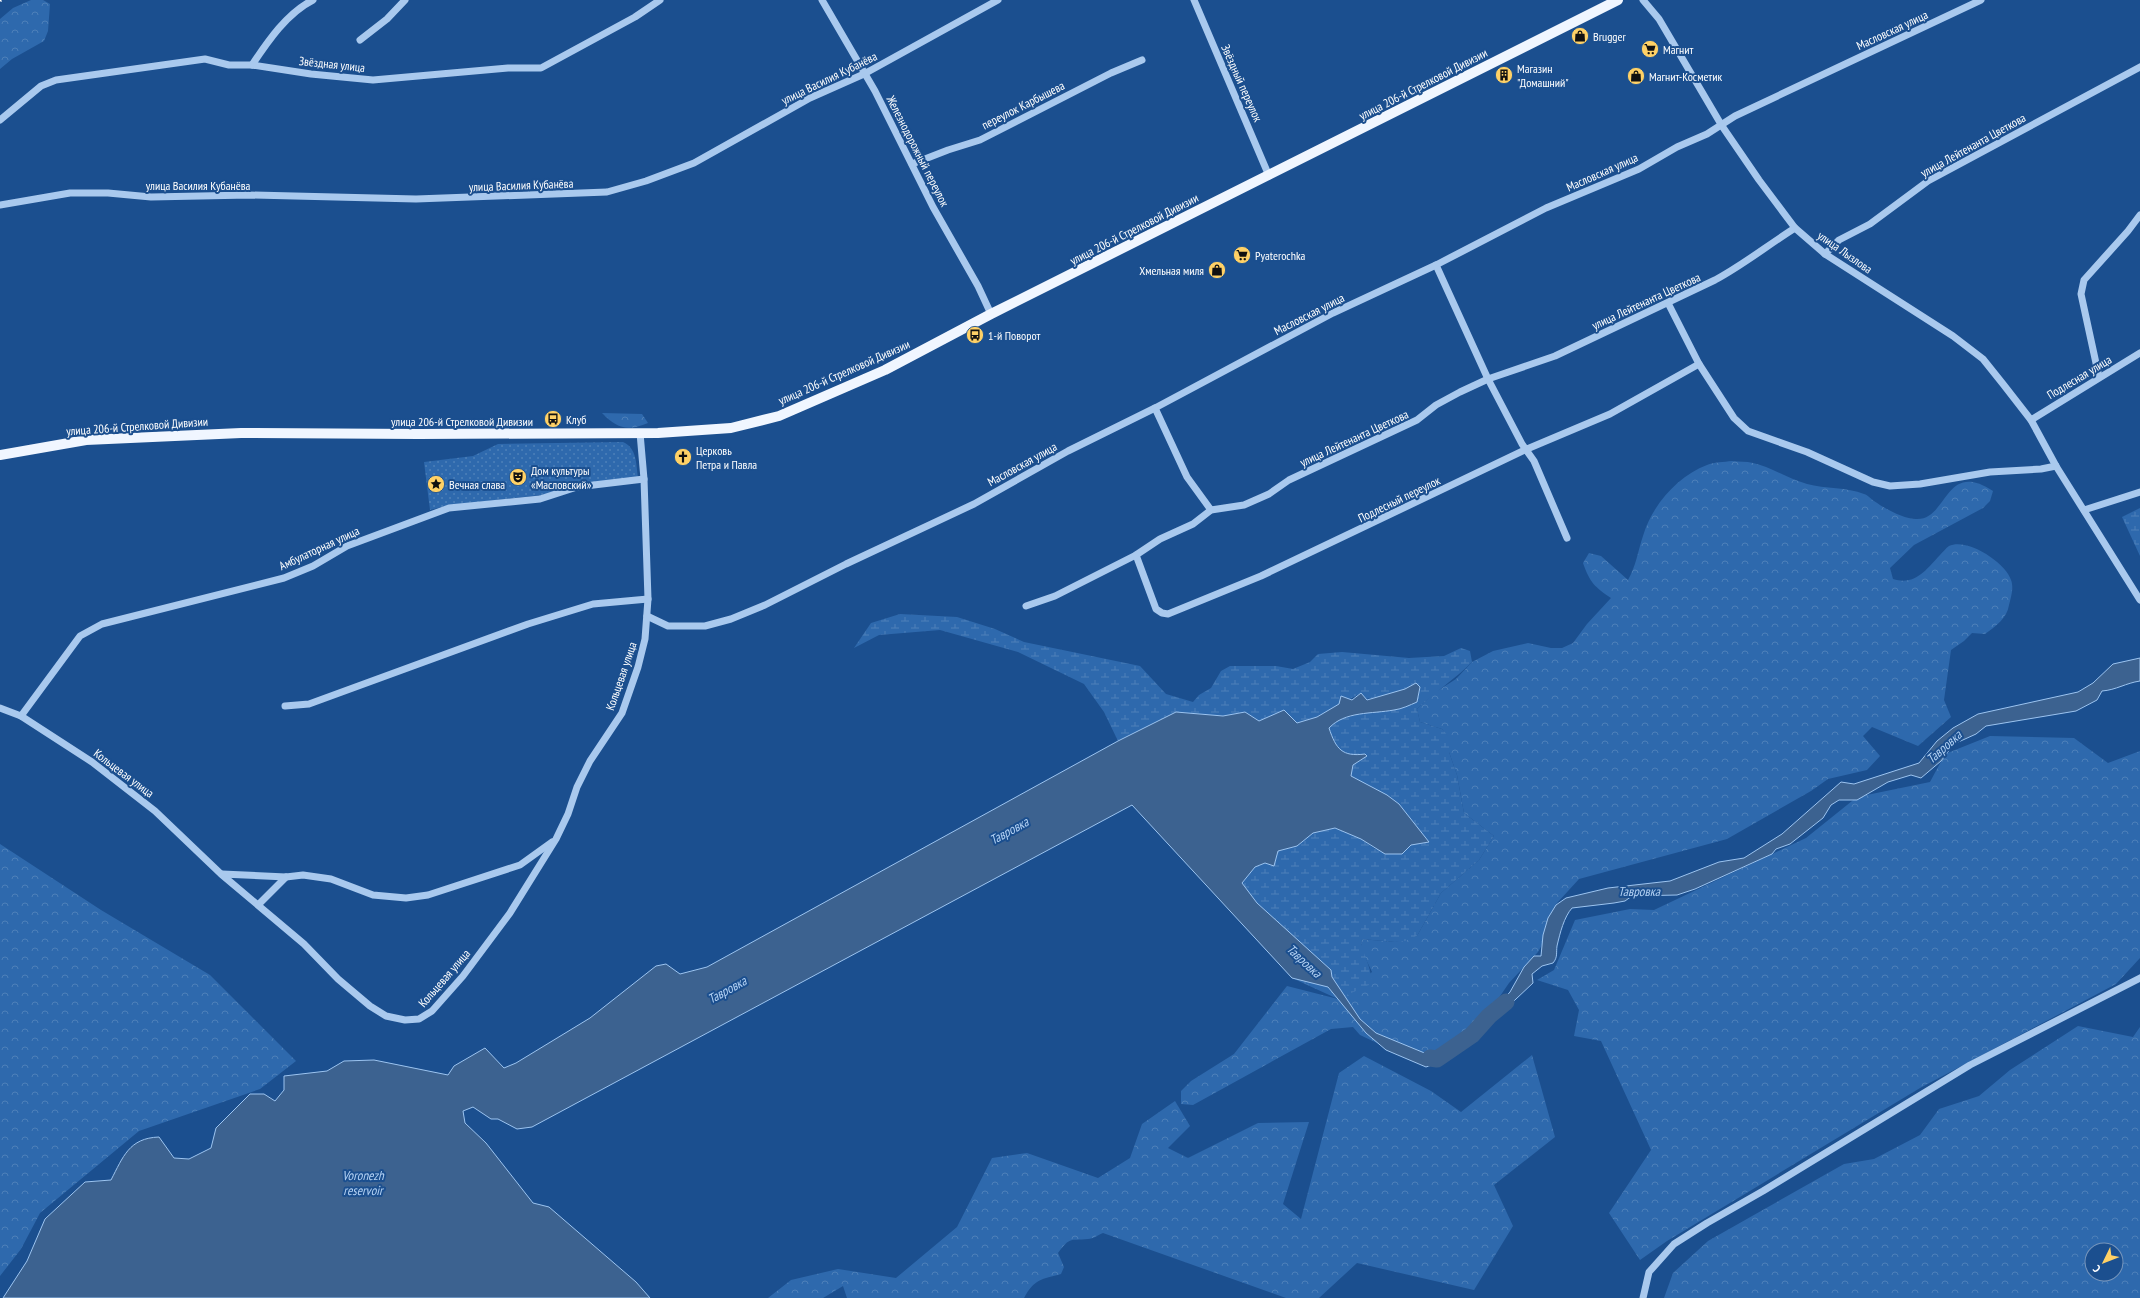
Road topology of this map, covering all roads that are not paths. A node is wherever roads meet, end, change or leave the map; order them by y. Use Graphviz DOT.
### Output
graph roads {
  1 [pos="313,0"];
  2 [pos="405,0"];
  3 [pos="660,0"];
  4 [pos="822,0"];
  5 [pos="998,0"];
  6 [pos="1194,0"];
  7 [pos="1618,0"];
  8 [pos="1643,0"];
  9 [pos="1981,0"];
  10 [pos="360,40"];
  11 [pos="1142,60"];
  12 [pos="252,65"];
  13 [pos="2140,67"];
  14 [pos="864,74"];
  15 [pos="0,120"];
  16 [pos="1722,126"];
  17 [pos="912,164"];
  18 [pos="1270,176"];
  19 [pos="0,205"];
  20 [pos="2140,215"];
  21 [pos="1795,228"];
  22 [pos="1825,254"];
  23 [pos="1436,265"];
  24 [pos="1668,303"];
  25 [pos="991,314"];
  26 [pos="2140,353"];
  27 [pos="1699,364"];
  28 [pos="2099,377"];
  29 [pos="1488,379"];
  30 [pos="1154,408"];
  31 [pos="2031,420"];
  32 [pos="640,433"];
  33 [pos="1527,449"];
  34 [pos="0,455"];
  35 [pos="2056,466"];
  36 [pos="644,480"];
  37 [pos="2140,492"];
  38 [pos="1211,510"];
  39 [pos="2084,510"];
  40 [pos="1567,538"];
  41 [pos="1136,555"];
  42 [pos="648,599"];
  43 [pos="2140,600"];
  44 [pos="1026,606"];
  45 [pos="647,616"];
  46 [pos="285,706"];
  47 [pos="0,708"];
  48 [pos="21,716"];
  49 [pos="556,839"];
  50 [pos="221,874"];
  51 [pos="286,878"];
  52 [pos="259,904"];
  53 [pos="2140,978"];
  54 [pos="1643,1298"];
  1 -- 12 [label="street"];
  2 -- 10 [label="street"];
  3 -- 12 [label="street, Звёздная улица"];
  4 -- 14 [label="street, Железнодорожный переулок"];
  5 -- 14 [label="street, улица Василия Кубанёва"];
  6 -- 18 [label="street, Звёздный переулок"];
  7 -- 18 [label="main road, улица 206-й Стрелковой Дивизии"];
  8 -- 16 [label="street, улица Лызлова"];
  9 -- 16 [label="street, Масловская улица"];
  11 -- 17 [label="street, переулок Карбышева"];
  12 -- 15 [label="street, Звёздная улица"];
  13 -- 22 [label="street, улица Лейтенанта Цветкова"];
  14 -- 17 [label="street, Железнодорожный переулок"];
  14 -- 19 [label="street, улица Василия Кубанёва"];
  16 -- 21 [label="street, улица Лызлова"];
  16 -- 23 [label="street, Масловская улица"];
  17 -- 25 [label="street, Железнодорожный переулок"];
  18 -- 25 [label="main road, улица 206-й Стрелковой Дивизии"];
  20 -- 28 [label="street"];
  21 -- 22 [label="street, улица Лызлова"];
  21 -- 24 [label="street, улица Лейтенанта Цветкова"];
  22 -- 31 [label="street, улица Лызлова"];
  23 -- 29 [label="street"];
  23 -- 30 [label="street, Масловская улица"];
  24 -- 27 [label="street"];
  24 -- 29 [label="street, улица Лейтенанта Цветкова"];
  25 -- 32 [label="main road, улица 206-й Стрелковой Дивизии"];
  26 -- 28 [label="street, Подлесная улица"];
  27 -- 33 [label="street, Подлесный переулок"];
  27 -- 35 [label="street"];
  28 -- 31 [label="street, Подлесная улица"];
  29 -- 33 [label="street"];
  29 -- 38 [label="street, улица Лейтенанта Цветкова"];
  30 -- 38 [label="street"];
  30 -- 45 [label="street, Масловская улица"];
  31 -- 35 [label="street, улица Лызлова"];
  32 -- 34 [label="main road, улица 206-й Стрелковой Дивизии"];
  32 -- 36 [label="street, Кольцевая улица"];
  33 -- 40 [label="street"];
  33 -- 41 [label="street, Подлесный переулок"];
  35 -- 39 [label="street, улица Лызлова"];
  36 -- 42 [label="street, Кольцевая улица"];
  36 -- 48 [label="street, Амбулаторная улица"];
  37 -- 39 [label="street"];
  38 -- 41 [label="street, улица Лейтенанта Цветкова"];
  39 -- 43 [label="street, улица Лызлова"];
  41 -- 44 [label="street, улица Лейтенанта Цветкова"];
  42 -- 45 [label="street, Кольцевая улица"];
  42 -- 46 [label="street"];
  45 -- 49 [label="street, Кольцевая улица"];
  47 -- 48 [label="street, Кольцевая улица"];
  48 -- 50 [label="street, Кольцевая улица"];
  49 -- 51 [label="street, Кольцевая улица"];
  49 -- 52 [label="street, Кольцевая улица"];
  50 -- 51 [label="street, Кольцевая улица"];
  50 -- 52 [label="street, Кольцевая улица"];
  51 -- 52 [label="street"];
  53 -- 54 [label="street"];
}
